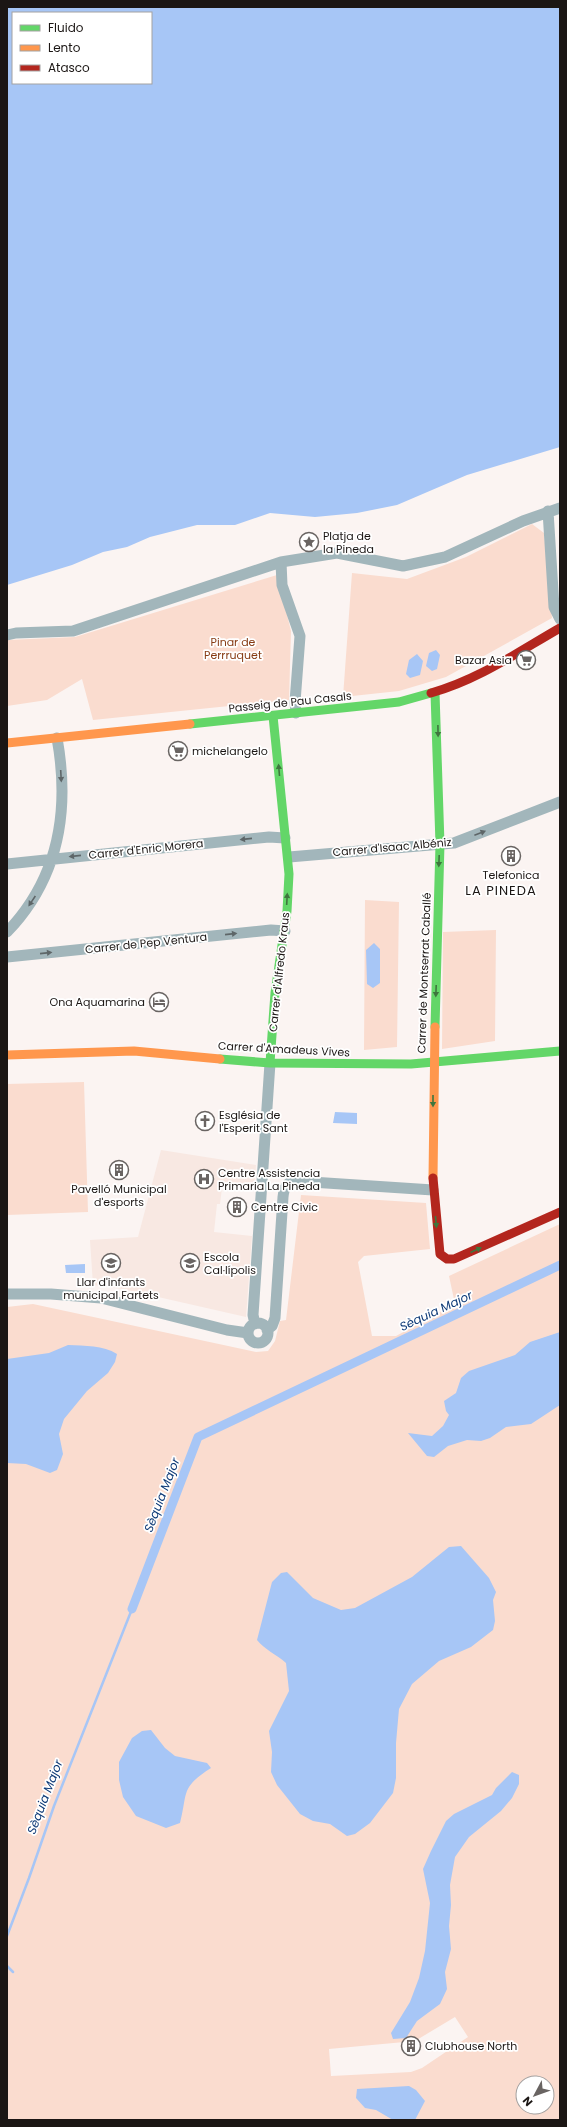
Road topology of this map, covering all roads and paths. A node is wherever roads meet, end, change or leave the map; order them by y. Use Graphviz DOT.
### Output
graph roads {
  1 [pos="560,508"];
  2 [pos="548,511"];
  3 [pos="280,562"];
  4 [pos="560,619"];
  5 [pos="560,628"];
  6 [pos="7,635"];
  7 [pos="435,693"];
  8 [pos="296,713"];
  9 [pos="273,716"];
  10 [pos="57,738"];
  11 [pos="7,743"];
  12 [pos="560,802"];
  13 [pos="285,838"];
  14 [pos="440,844"];
  15 [pos="289,857"];
  16 [pos="53,859"];
  17 [pos="7,864"];
  18 [pos="285,931"];
  19 [pos="7,932"];
  20 [pos="7,957"];
  21 [pos="560,1051"];
  22 [pos="7,1055"];
  23 [pos="434,1062"];
  24 [pos="270,1063"];
  25 [pos="433,1190"];
  26 [pos="560,1212"];
  27 [pos="7,1294"];
  28 [pos="255,1324"];
  29 [pos="267,1330"];
  30 [pos="248,1333"];
  1 -- 2 [label="street"];
  2 -- 3 [label="street"];
  2 -- 4 [label="street"];
  3 -- 6 [label="street"];
  3 -- 8 [label="street"];
  5 -- 7 [label="street, Passeig de Pau Casals"];
  7 -- 8 [label="street, Passeig de Pau Casals"];
  7 -- 14 [label="street, Carrer de Montserrat Caballé, one-way"];
  8 -- 9 [label="street, Passeig de Pau Casals"];
  9 -- 10 [label="street, Passeig de Pau Casals"];
  13 -- 9 [label="street, Carrer d'Alfredo Kraus, one-way"];
  10 -- 11 [label="street, Passeig de Pau Casals"];
  10 -- 16 [label="street, one-way"];
  14 -- 12 [label="street, Carrer d'Isaac Albéniz, one-way"];
  13 -- 15 [label="street, Carrer d'Alfredo Kraus"];
  13 -- 16 [label="street, Carrer d'Enric Morera, one-way"];
  14 -- 15 [label="street, Carrer d'Isaac Albéniz"];
  14 -- 23 [label="street, Carrer de Montserrat Caballé, one-way"];
  18 -- 15 [label="street, Carrer d'Alfredo Kraus, one-way"];
  16 -- 17 [label="street, Carrer d'Enric Morera"];
  16 -- 19 [label="street, one-way"];
  20 -- 18 [label="street, Carrer de Pep Ventura, one-way"];
  18 -- 24 [label="street, Carrer d'Alfredo Kraus"];
  21 -- 23 [label="street, Carrer d'Amadeus Vives"];
  22 -- 24 [label="street, Carrer d'Amadeus Vives"];
  23 -- 24 [label="street, Carrer d'Amadeus Vives"];
  23 -- 25 [label="street, Carrer de Montserrat Caballé, one-way"];
  24 -- 28 [label="street, Carrer d'Alfredo Kraus"];
  25 -- 26 [label="street, Carrer de Montserrat Caballé, one-way"];
  25 -- 29 [label="street"];
  27 -- 30 [label="street"];
  28 -- 29 [label="street"];
  28 -- 30 [label="street"];
  29 -- 30 [label="street"];
}
